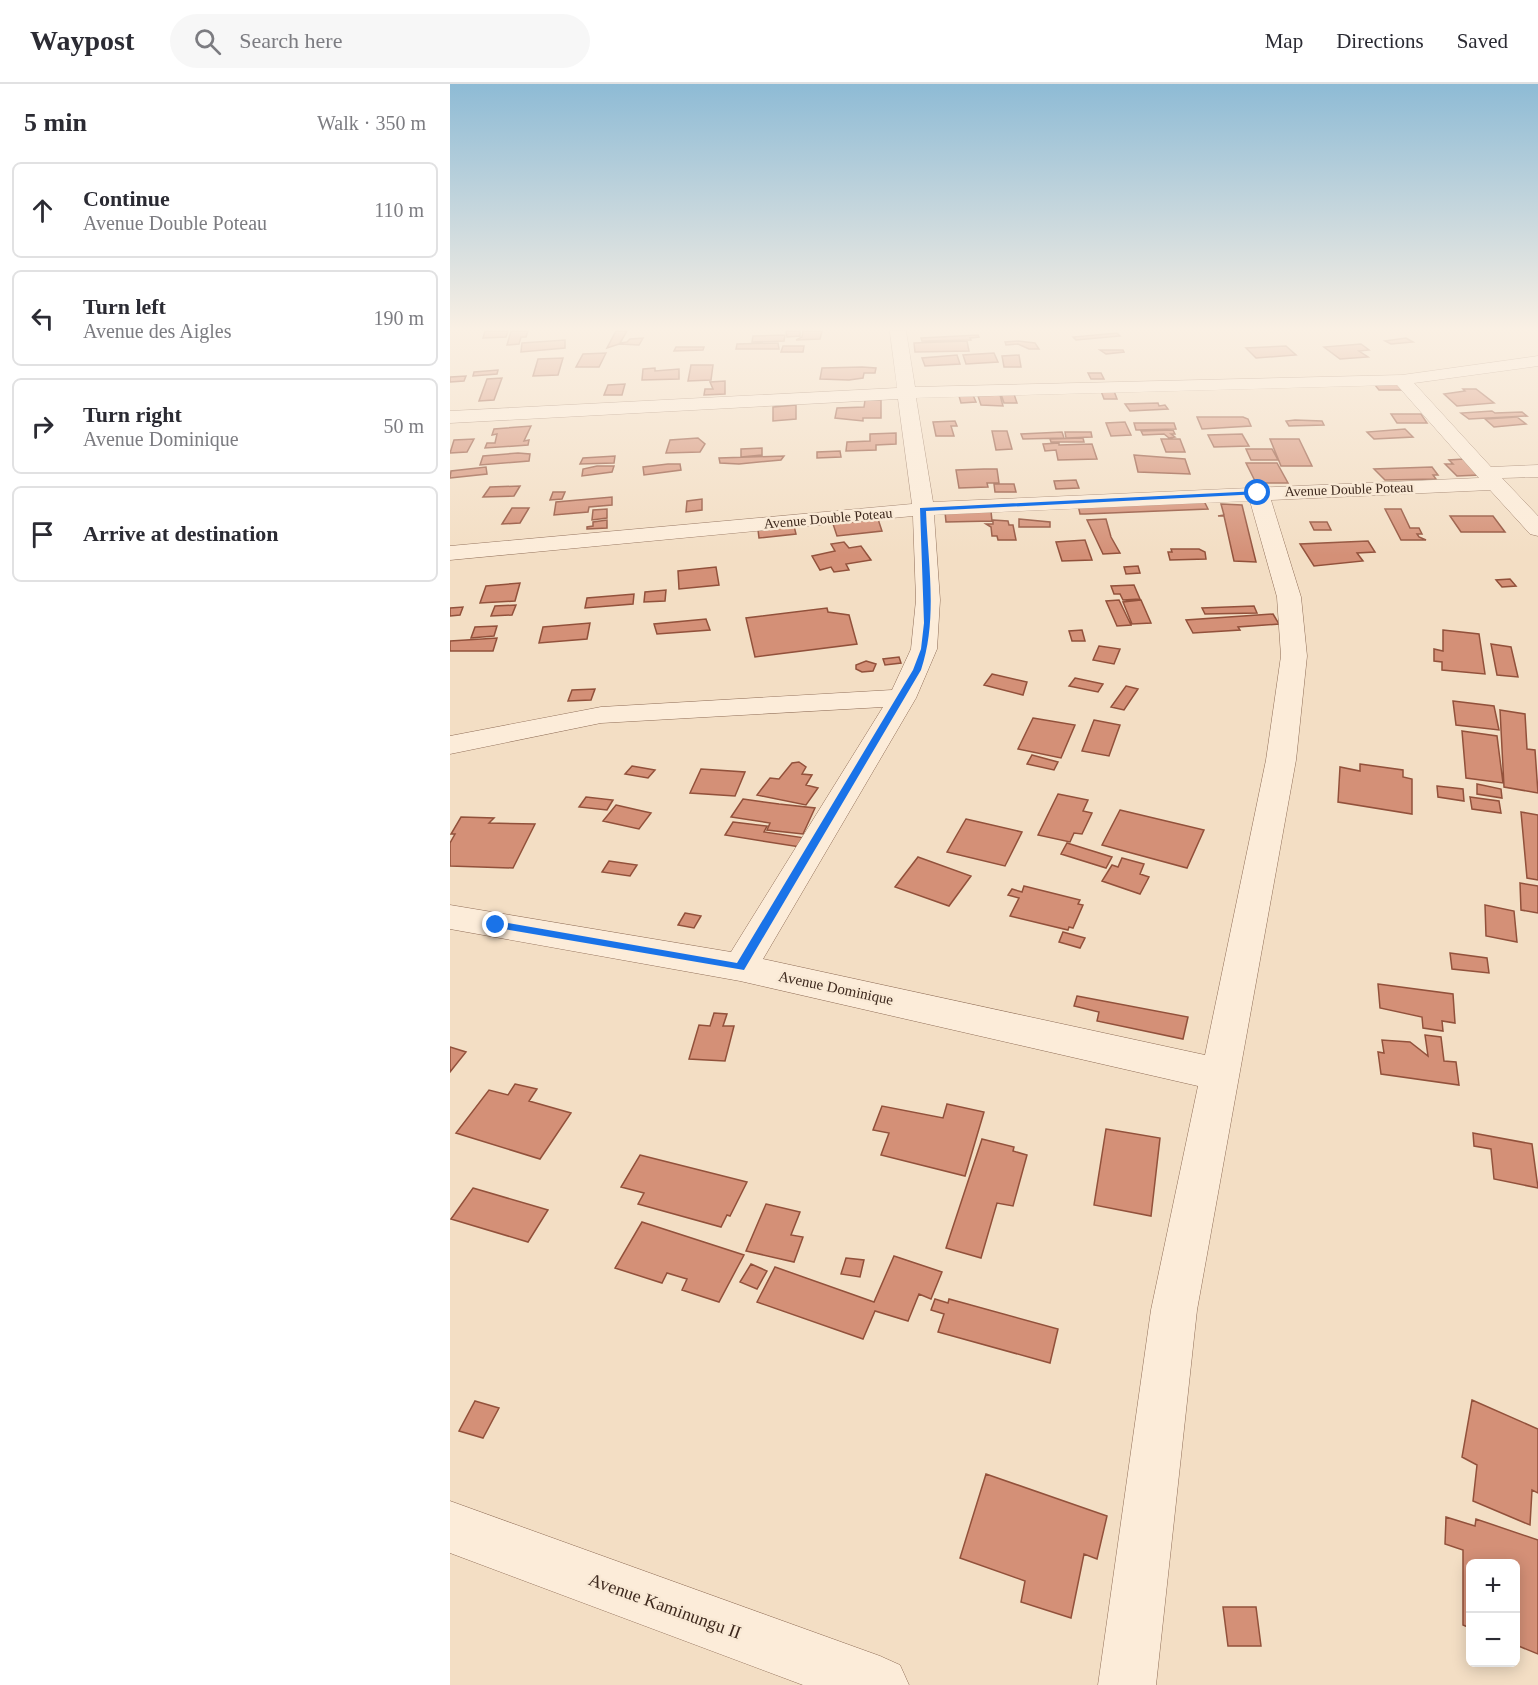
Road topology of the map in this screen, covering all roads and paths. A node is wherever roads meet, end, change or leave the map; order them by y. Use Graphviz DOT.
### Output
graph roads {
  1 [pos="664,406"];
  2 [pos="908,406"];
  3 [pos="1424,406"];
  4 [pos="450,417"];
  5 [pos="1538,471"];
  6 [pos="1490,478"];
  7 [pos="1258,493"];
  8 [pos="922,509"];
  9 [pos="1538,529"];
  10 [pos="450,553"];
  11 [pos="902,698"];
  12 [pos="450,744"];
  13 [pos="450,917"];
  14 [pos="740,967"];
  15 [pos="1218,1074"];
  16 [pos="450,1527"];
  17 [pos="880,1685"];
  18 [pos="1127,1685"];
  1 -- 4 [label="street"];
  2 -- 8 [label="street"];
  3 -- 6 [label="street"];
  5 -- 6 [label="street, Avenue Double Poteau"];
  6 -- 7 [label="street, Avenue Double Poteau"];
  6 -- 9 [label="street"];
  7 -- 8 [label="street, Avenue Double Poteau"];
  7 -- 15 [label="street"];
  8 -- 10 [label="street, Avenue Double Poteau"];
  8 -- 11 [label="street"];
  11 -- 12 [label="street"];
  11 -- 14 [label="street"];
  13 -- 14 [label="street, Avenue Dominique"];
  14 -- 15 [label="street, Avenue Dominique"];
  15 -- 18 [label="street"];
  16 -- 17 [label="street, Avenue Kaminungu II"];
}
